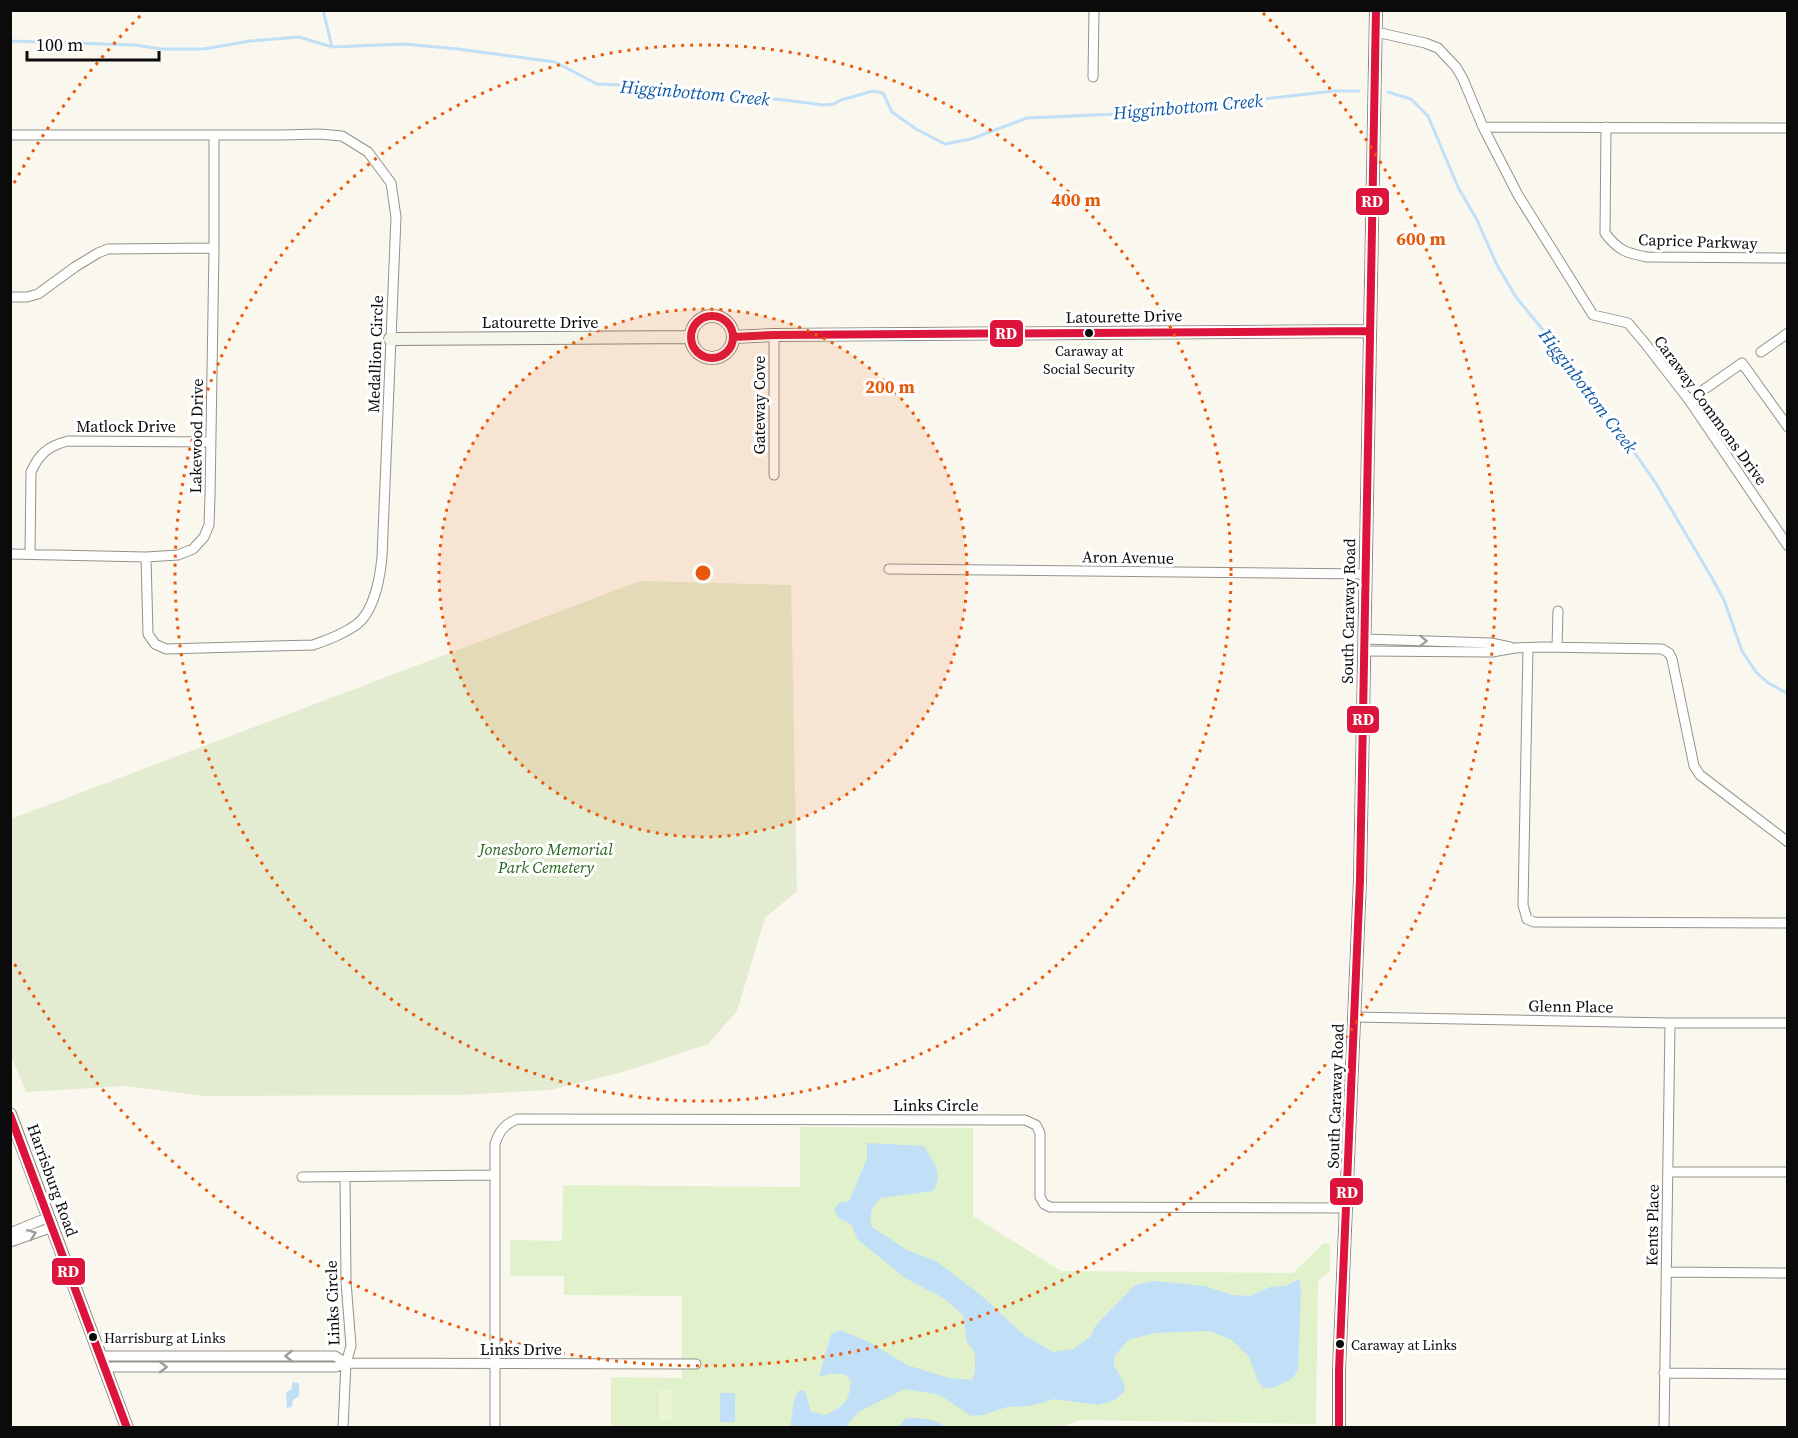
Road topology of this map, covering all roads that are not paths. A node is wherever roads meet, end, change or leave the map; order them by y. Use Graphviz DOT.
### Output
graph roads {
  1 [pos="1094,10"];
  2 [pos="1376,10"];
  3 [pos="1376,32"];
  4 [pos="1093,77"];
  5 [pos="1483,127"];
  6 [pos="1606,127"];
  7 [pos="1788,128"];
  8 [pos="10,135"];
  9 [pos="214,135"];
  10 [pos="214,248"];
  11 [pos="1788,258"];
  12 [pos="10,297"];
  13 [pos="1370,331"];
  14 [pos="1788,333"];
  15 [pos="774,335"];
  16 [pos="690,337"];
  17 [pos="733,337"];
  18 [pos="390,339"];
  19 [pos="1761,352"];
  20 [pos="1689,400"];
  21 [pos="1788,427"];
  22 [pos="210,442"];
  23 [pos="774,475"];
  24 [pos="1784,531"];
  25 [pos="1788,546"];
  26 [pos="10,554"];
  27 [pos="30,554"];
  28 [pos="146,557"];
  29 [pos="889,569"];
  30 [pos="1366,574"];
  31 [pos="1558,611"];
  32 [pos="1364,645"];
  33 [pos="1557,647"];
  34 [pos="1528,648"];
  35 [pos="1788,842"];
  36 [pos="1788,923"];
  37 [pos="1355,1017"];
  38 [pos="1670,1023"];
  39 [pos="1788,1023"];
  40 [pos="10,1114"];
  41 [pos="1668,1172"];
  42 [pos="1788,1172"];
  43 [pos="495,1175"];
  44 [pos="302,1177"];
  45 [pos="345,1177"];
  46 [pos="1346,1208"];
  47 [pos="51,1222"];
  48 [pos="10,1233"];
  49 [pos="10,1242"];
  50 [pos="1666,1272"];
  51 [pos="1788,1273"];
  52 [pos="102,1362"];
  53 [pos="346,1363"];
  54 [pos="495,1364"];
  55 [pos="696,1364"];
  56 [pos="1664,1373"];
  57 [pos="1788,1374"];
  58 [pos="127,1428"];
  59 [pos="343,1428"];
  60 [pos="495,1428"];
  61 [pos="1339,1428"];
  62 [pos="1664,1428"];
  1 -- 4 [label="street"];
  2 -- 3 [label="street, South Caraway Road"];
  3 -- 5 [label="street"];
  3 -- 13 [label="street, South Caraway Road"];
  5 -- 6 [label="street"];
  5 -- 20 [label="street, Caraway Commons Drive"];
  6 -- 7 [label="street"];
  6 -- 11 [label="street, Caprice Parkway"];
  8 -- 9 [label="street, Medallion Circle"];
  9 -- 10 [label="street, Lakewood Drive"];
  9 -- 18 [label="street, Medallion Circle"];
  10 -- 12 [label="street"];
  10 -- 22 [label="street, Lakewood Drive"];
  13 -- 15 [label="street, Latourette Drive"];
  13 -- 30 [label="street, South Caraway Road"];
  14 -- 19 [label="street"];
  15 -- 17 [label="street, Latourette Drive"];
  15 -- 23 [label="street, Gateway Cove"];
  16 -- 17 [label="street"];
  16 -- 17 [label="street"];
  16 -- 18 [label="street, Latourette Drive"];
  18 -- 28 [label="street, Medallion Circle"];
  20 -- 21 [label="street"];
  20 -- 24 [label="street, Caraway Commons Drive"];
  22 -- 27 [label="street, Matlock Drive"];
  22 -- 28 [label="street, Lakewood Drive"];
  24 -- 25 [label="street, Caraway Commons Drive"];
  26 -- 27 [label="street, Lakewood Drive"];
  27 -- 28 [label="street, Lakewood Drive"];
  29 -- 30 [label="street, Aron Avenue"];
  30 -- 32 [label="street, South Caraway Road"];
  31 -- 33 [label="street"];
  32 -- 34 [label="street"];
  32 -- 37 [label="street, South Caraway Road"];
  33 -- 34 [label="street"];
  33 -- 35 [label="street"];
  34 -- 36 [label="street"];
  37 -- 38 [label="street, Glenn Place"];
  37 -- 46 [label="street, South Caraway Road"];
  38 -- 39 [label="street, Glenn Place"];
  38 -- 41 [label="street, Kents Place"];
  40 -- 47 [label="street, Harrisburg Road"];
  41 -- 42 [label="street"];
  41 -- 50 [label="street, Kents Place"];
  43 -- 45 [label="street"];
  43 -- 46 [label="street, Links Circle"];
  43 -- 54 [label="street, Links Circle"];
  44 -- 45 [label="street"];
  45 -- 53 [label="street, Links Circle"];
  46 -- 61 [label="street, South Caraway Road"];
  47 -- 48 [label="street"];
  49 -- 47 [label="street, one-way"];
  47 -- 52 [label="street, Harrisburg Road"];
  50 -- 51 [label="street"];
  50 -- 56 [label="street, Kents Place"];
  52 -- 53 [label="street, Links Drive"];
  52 -- 58 [label="street, Harrisburg Road"];
  53 -- 54 [label="street, Links Drive"];
  53 -- 59 [label="street, Links Circle"];
  54 -- 55 [label="street, Links Drive"];
  54 -- 60 [label="street, Links Circle"];
  56 -- 57 [label="street"];
  56 -- 62 [label="street, Kents Place"];
}
